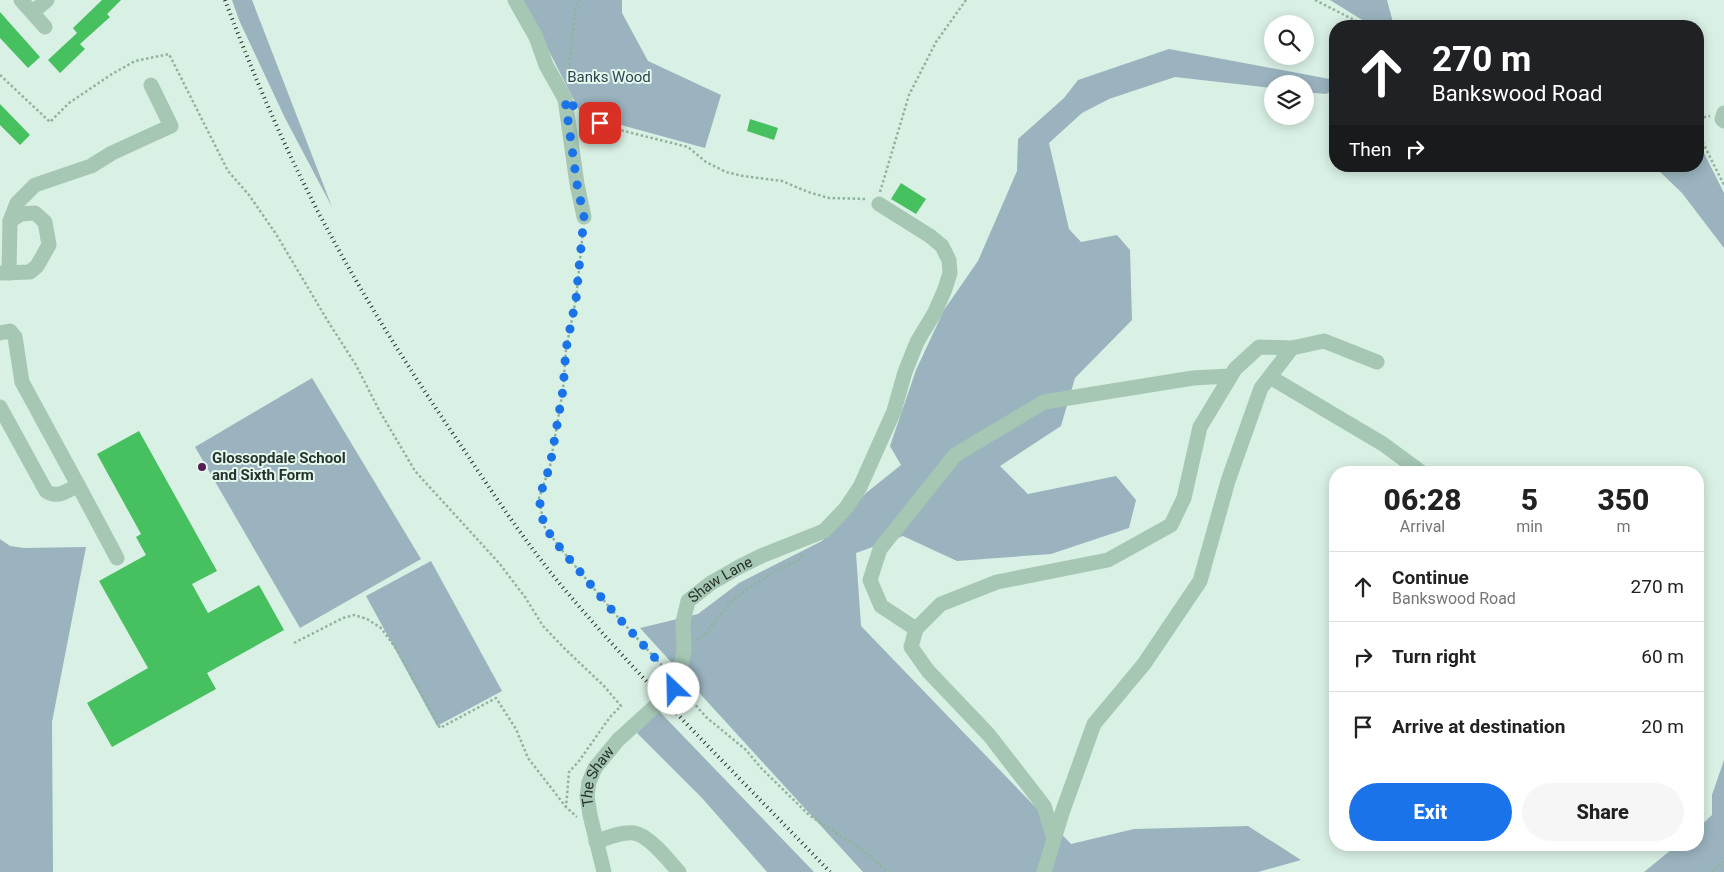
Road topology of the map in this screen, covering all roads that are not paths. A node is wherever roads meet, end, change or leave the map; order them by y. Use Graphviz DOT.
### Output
graph roads {
  1 [pos="22,0"];
  2 [pos="47,0"];
  3 [pos="515,0"];
  4 [pos="33,12"];
  5 [pos="45,26"];
  6 [pos="151,85"];
  7 [pos="1724,114"];
  8 [pos="1724,121"];
  9 [pos="879,204"];
  10 [pos="584,217"];
  11 [pos="10,221"];
  12 [pos="5,273"];
  13 [pos="0,333"];
  14 [pos="1292,348"];
  15 [pos="1377,362"];
  16 [pos="1230,376"];
  17 [pos="1270,377"];
  18 [pos="0,407"];
  19 [pos="1413,466"];
  20 [pos="78,485"];
  21 [pos="117,558"];
  22 [pos="916,628"];
  23 [pos="638,722"];
  24 [pos="595,838"];
  25 [pos="1054,839"];
  26 [pos="604,872"];
  27 [pos="679,872"];
  28 [pos="1044,872"];
  1 -- 4 [label="street"];
  2 -- 4 [label="street"];
  3 -- 10 [label="street"];
  4 -- 5 [label="street"];
  6 -- 11 [label="street"];
  7 -- 8 [label="street"];
  9 -- 23 [label="street, Shaw Lane"];
  11 -- 12 [label="street"];
  11 -- 12 [label="street"];
  13 -- 20 [label="street"];
  14 -- 15 [label="street"];
  14 -- 16 [label="street"];
  14 -- 17 [label="street"];
  16 -- 22 [label="street"];
  16 -- 22 [label="street"];
  17 -- 19 [label="street"];
  17 -- 25 [label="street"];
  18 -- 20 [label="street"];
  20 -- 21 [label="street"];
  22 -- 25 [label="street"];
  23 -- 24 [label="street, The Shaw"];
  24 -- 26 [label="street, The Shaw"];
  24 -- 27 [label="street"];
  25 -- 28 [label="street"];
}
